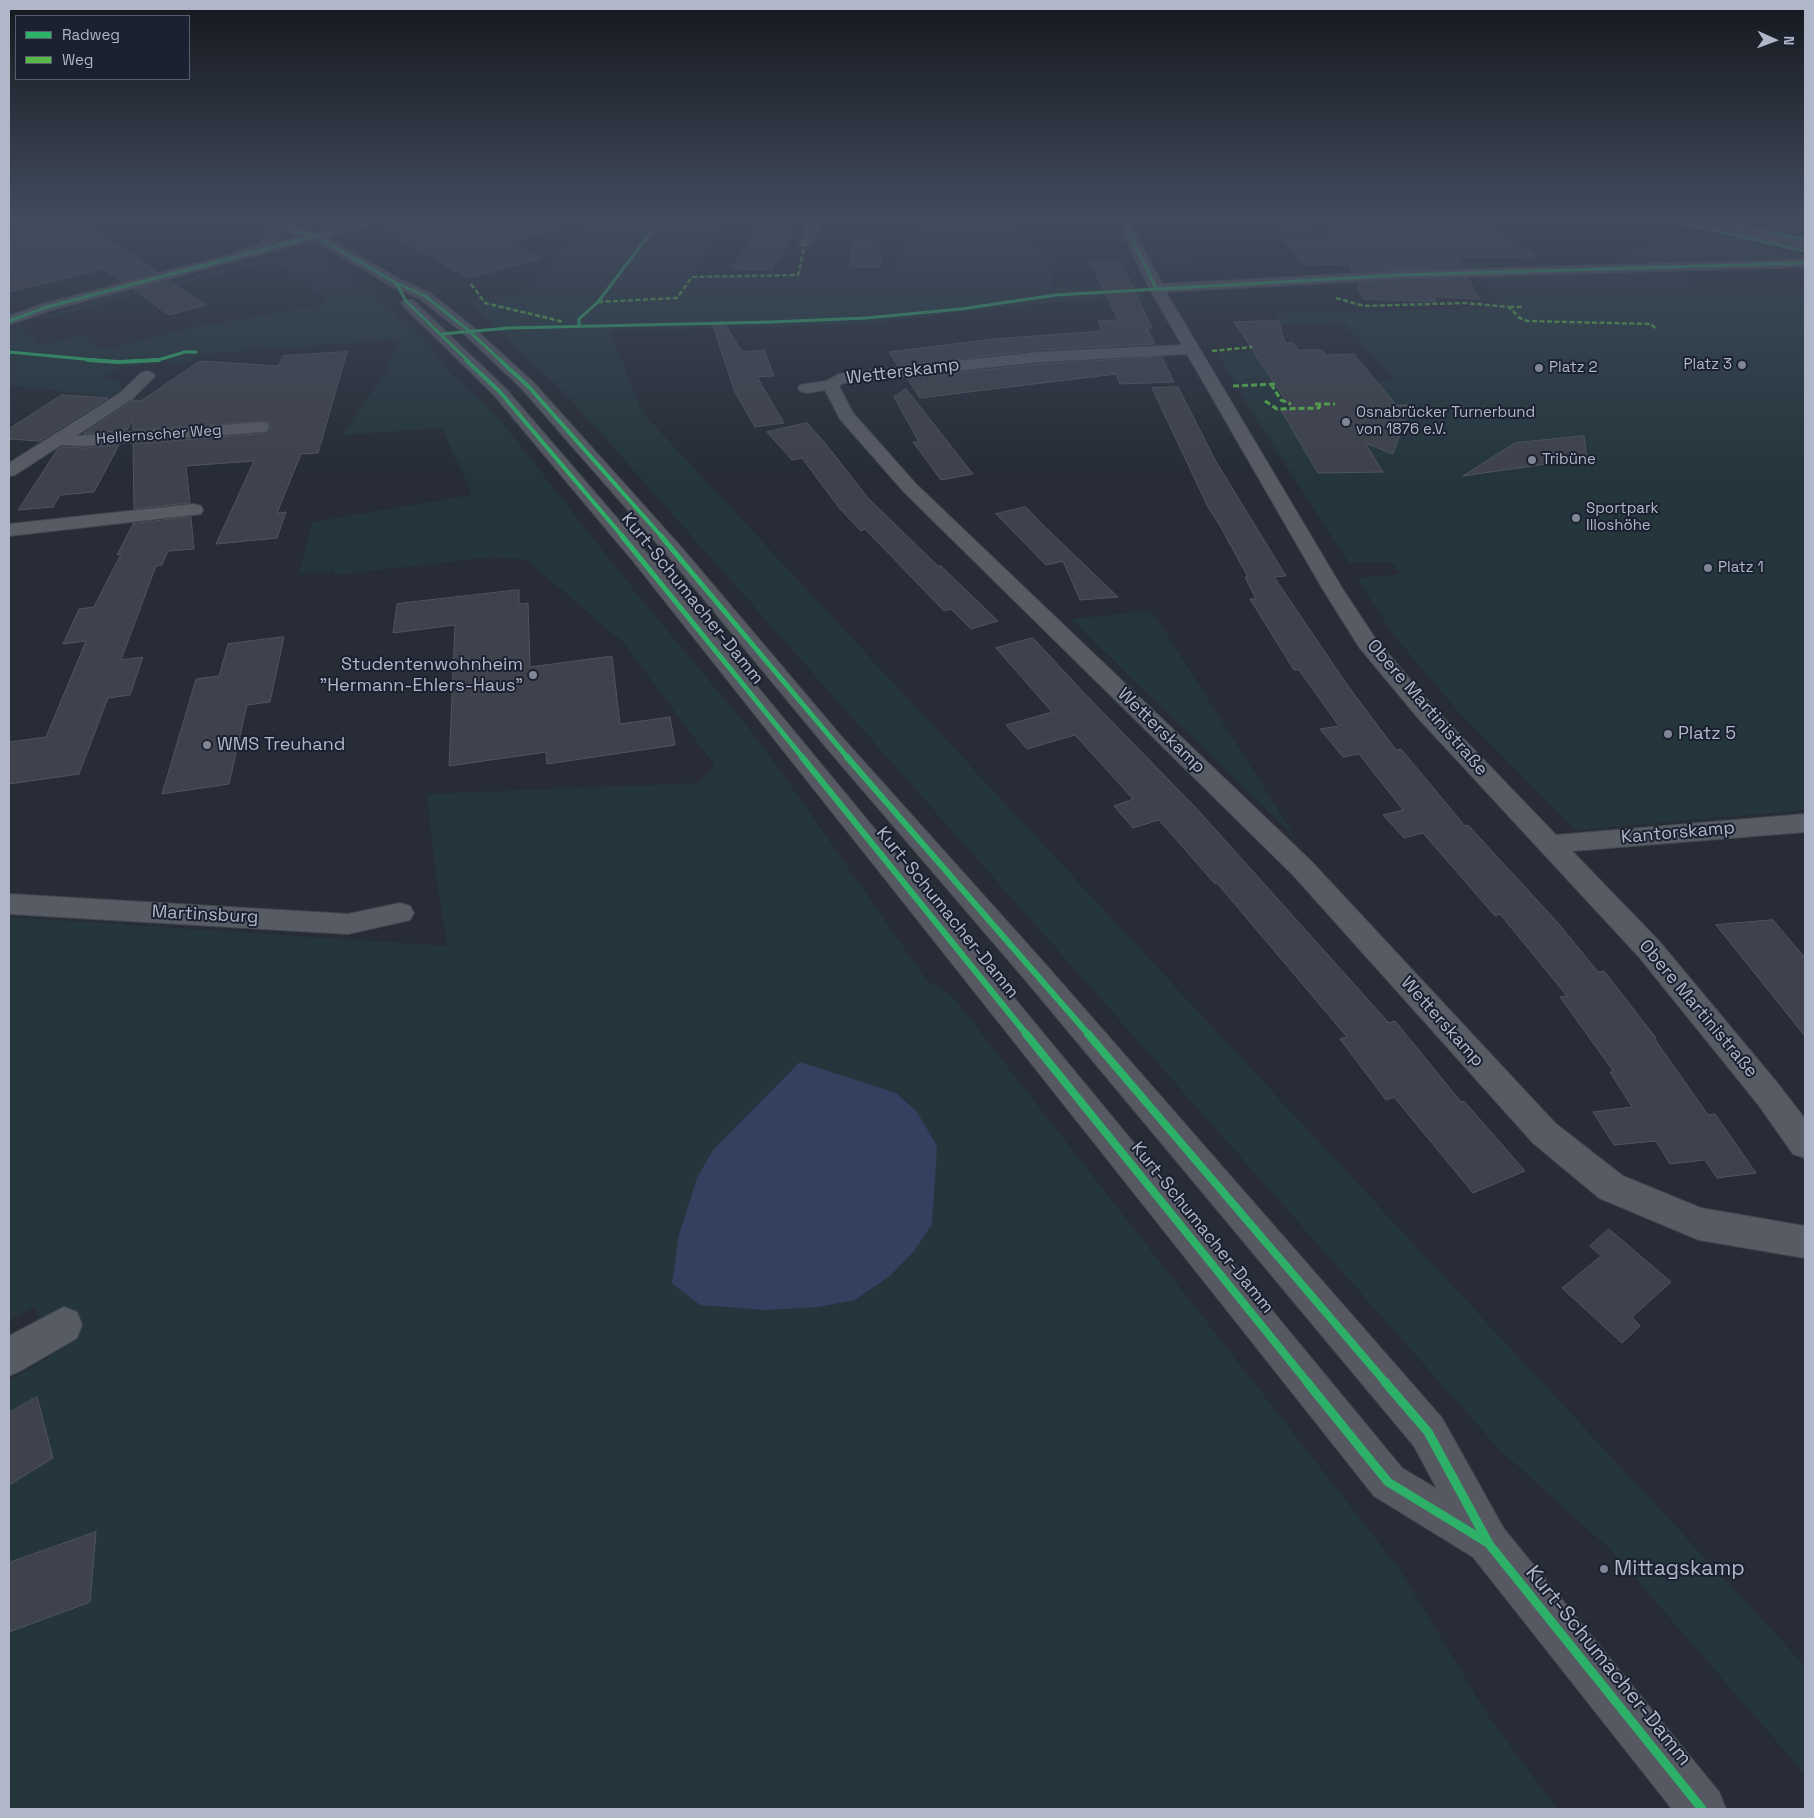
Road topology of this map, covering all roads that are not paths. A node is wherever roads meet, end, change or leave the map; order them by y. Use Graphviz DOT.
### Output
graph roads {
  1 [pos="57,305"];
  2 [pos="410,305"];
  3 [pos="436,305"];
  4 [pos="1166,305"];
  5 [pos="9,308"];
  6 [pos="29,313"];
  7 [pos="9,321"];
  8 [pos="1193,349"];
  9 [pos="147,376"];
  10 [pos="830,386"];
  11 [pos="806,388"];
  12 [pos="261,427"];
  13 [pos="58,440"];
  14 [pos="9,471"];
  15 [pos="194,510"];
  16 [pos="9,530"];
  17 [pos="1805,823"];
  18 [pos="1551,844"];
  19 [pos="9,904"];
  20 [pos="400,913"];
  21 [pos="1805,1144"];
  22 [pos="1805,1242"];
  23 [pos="64,1326"];
  24 [pos="9,1357"];
  25 [pos="1489,1544"];
  26 [pos="1702,1809"];
  1 -- 6 [label="street"];
  2 -- 25 [label="main road, Kurt-Schumacher-Damm"];
  3 -- 25 [label="main road, Kurt-Schumacher-Damm"];
  4 -- 8 [label="street, Obere Martinistraße"];
  5 -- 6 [label="street"];
  6 -- 7 [label="street"];
  8 -- 10 [label="street, Wetterskamp"];
  8 -- 18 [label="street, Obere Martinistraße"];
  9 -- 13 [label="street, Hellernscher Weg"];
  10 -- 11 [label="street"];
  10 -- 22 [label="street, Wetterskamp"];
  12 -- 13 [label="street, Hellernscher Weg"];
  13 -- 14 [label="street, Hellernscher Weg"];
  15 -- 16 [label="street"];
  17 -- 18 [label="street, Kantorskamp"];
  18 -- 21 [label="street, Obere Martinistraße"];
  19 -- 20 [label="street, Martinsburg"];
  23 -- 24 [label="street"];
  25 -- 26 [label="main road, Kurt-Schumacher-Damm"];
}
